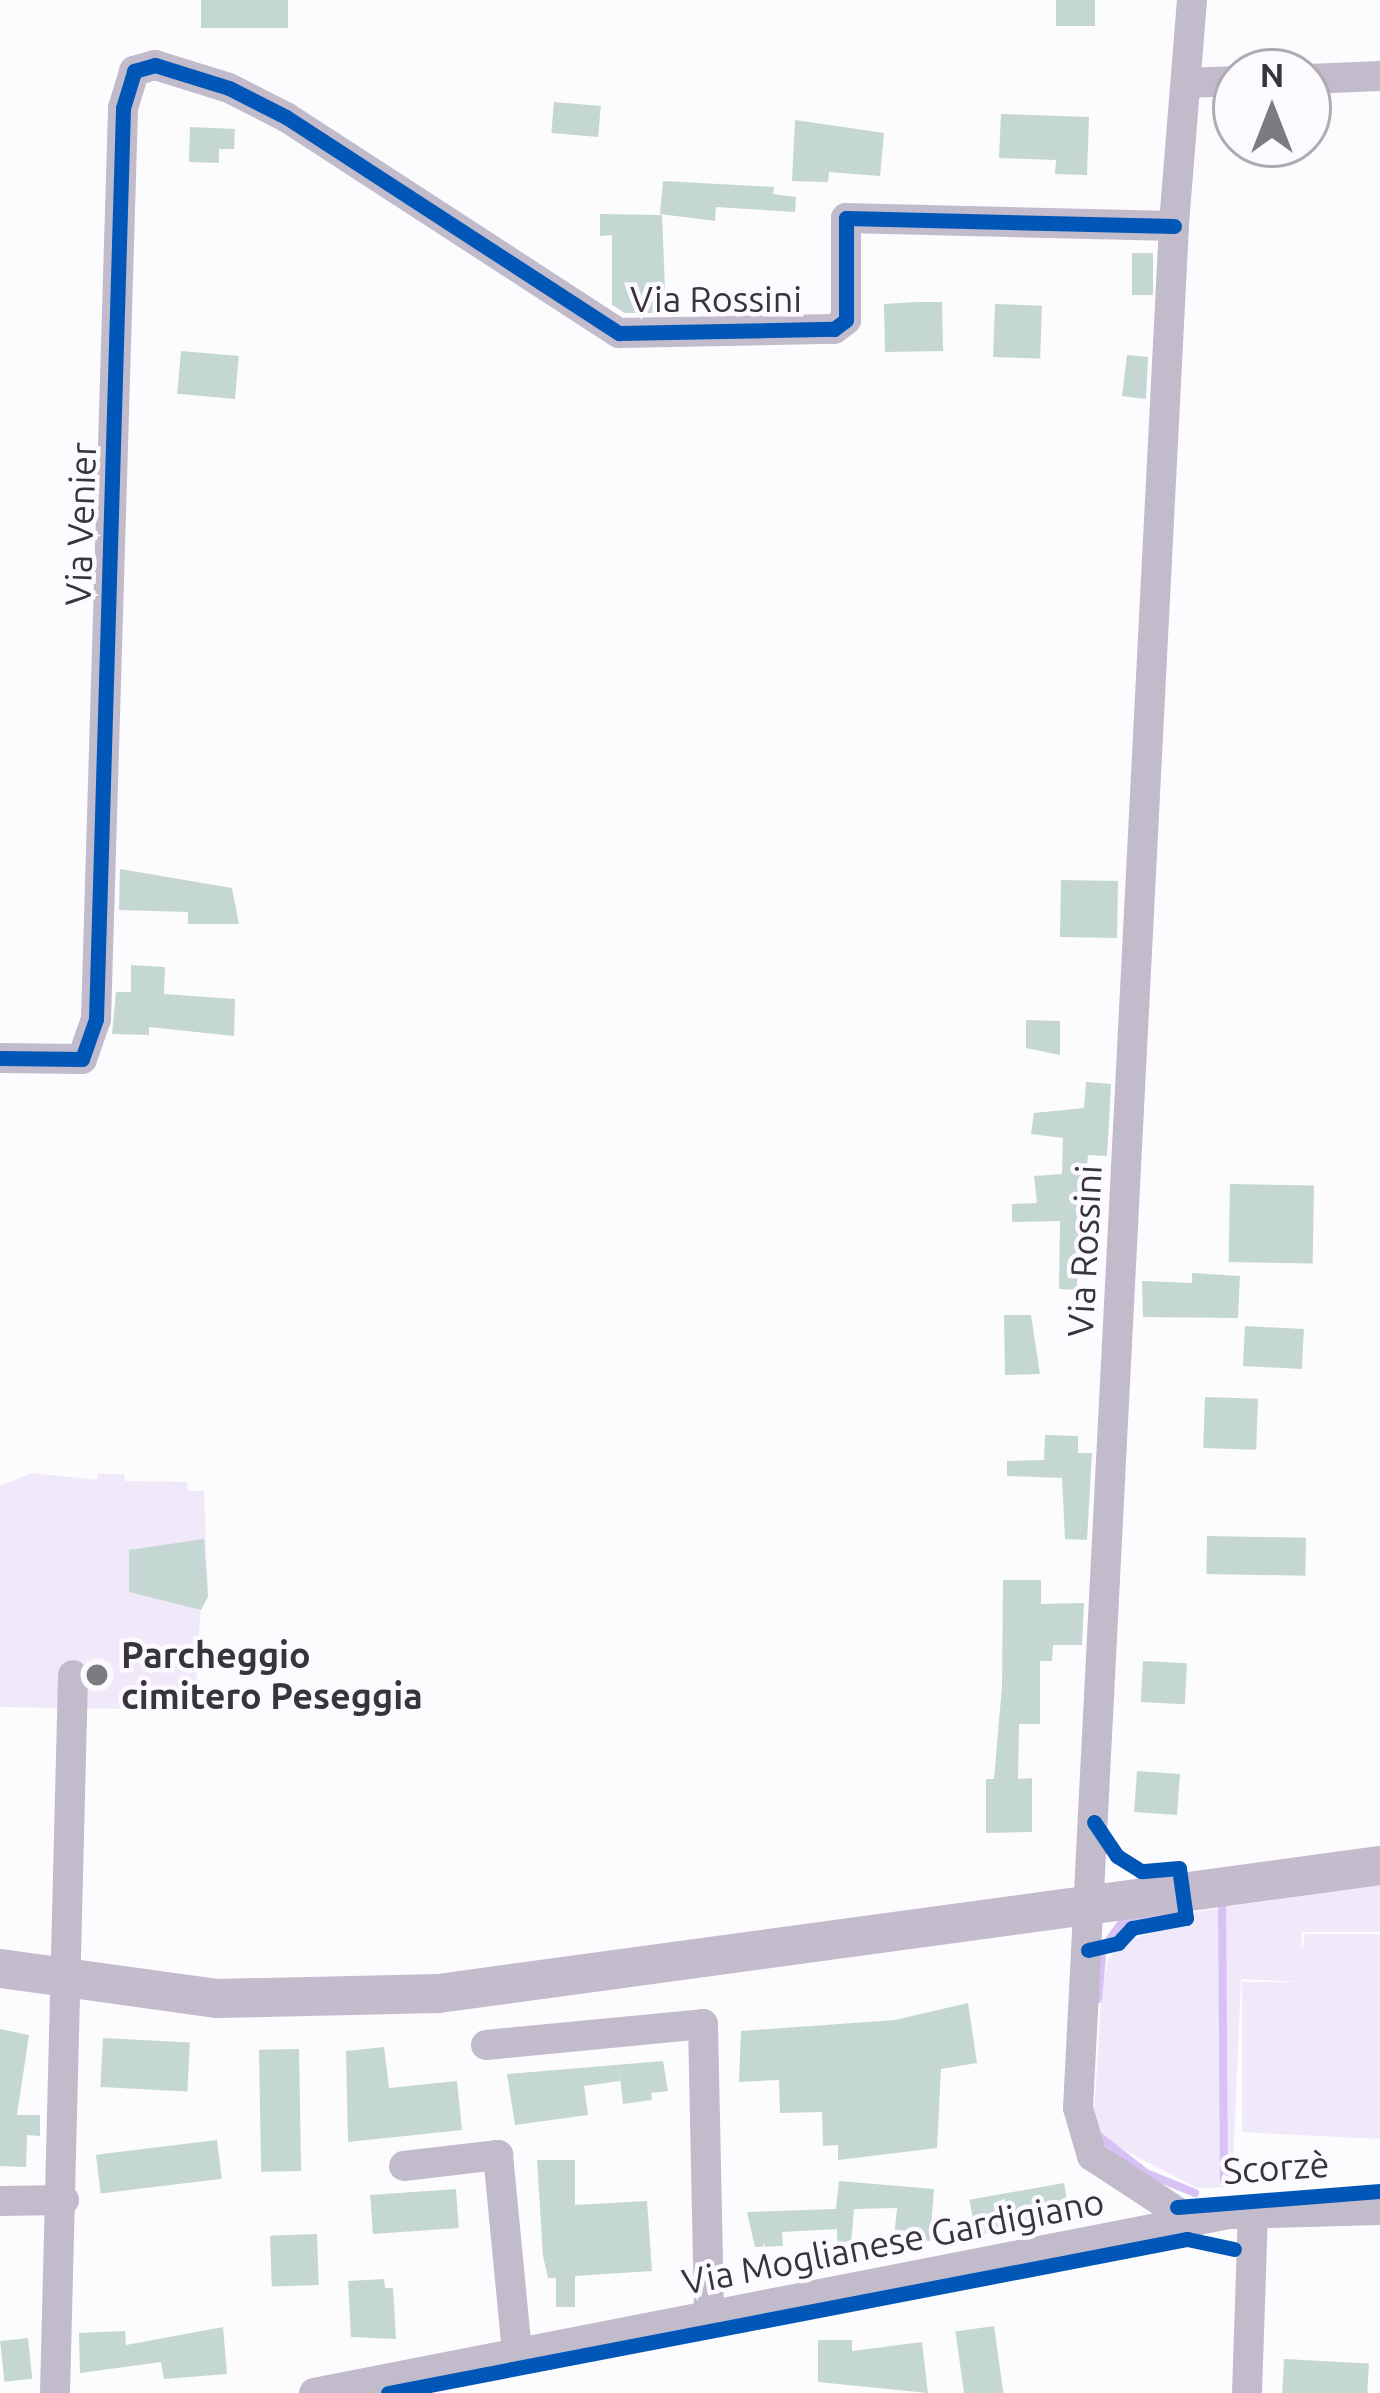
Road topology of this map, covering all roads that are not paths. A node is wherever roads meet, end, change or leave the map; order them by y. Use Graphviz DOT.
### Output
graph roads {
  1 [pos="1192,0"];
  2 [pos="1380,76"];
  3 [pos="1332,78"];
  4 [pos="1212,82"];
  5 [pos="1189,83"];
  6 [pos="286,117"];
  7 [pos="1174,226"];
  8 [pos="0,1058"];
  9 [pos="73,1675"];
  10 [pos="1380,1865"];
  11 [pos="1090,1906"];
  12 [pos="0,1968"];
  13 [pos="68,1982"];
  14 [pos="486,2045"];
  15 [pos="404,2166"];
  16 [pos="64,2200"];
  17 [pos="0,2201"];
  18 [pos="1380,2210"];
  19 [pos="1252,2213"];
  20 [pos="1193,2222"];
  21 [pos="709,2316"];
  22 [pos="517,2354"];
  23 [pos="423,2383"];
  24 [pos="317,2392"];
  25 [pos="56,2393"];
  26 [pos="1246,2393"];
  1 -- 5 [label="street, Via Rossini"];
  2 -- 3 [label="street"];
  4 -- 5 [label="street"];
  5 -- 7 [label="street, Via Rossini"];
  6 -- 7 [label="street, Via Rossini"];
  6 -- 8 [label="street, Via Venier"];
  7 -- 11 [label="street, Via Rossini"];
  9 -- 13 [label="street"];
  10 -- 11 [label="main road"];
  11 -- 13 [label="main road"];
  11 -- 20 [label="street, Via Rossini"];
  12 -- 13 [label="main road"];
  13 -- 16 [label="street"];
  14 -- 21 [label="street"];
  15 -- 22 [label="street"];
  16 -- 17 [label="street"];
  16 -- 25 [label="street"];
  18 -- 19 [label="street, Via Moglianese Gardigiano"];
  19 -- 20 [label="street, Via Moglianese Gardigiano"];
  19 -- 26 [label="street"];
  20 -- 21 [label="street, Via Moglianese Gardigiano"];
  21 -- 22 [label="street, Via Moglianese Gardigiano"];
  22 -- 23 [label="street, Via Moglianese Gardigiano"];
  23 -- 24 [label="street, Via Moglianese Gardigiano"];
}
